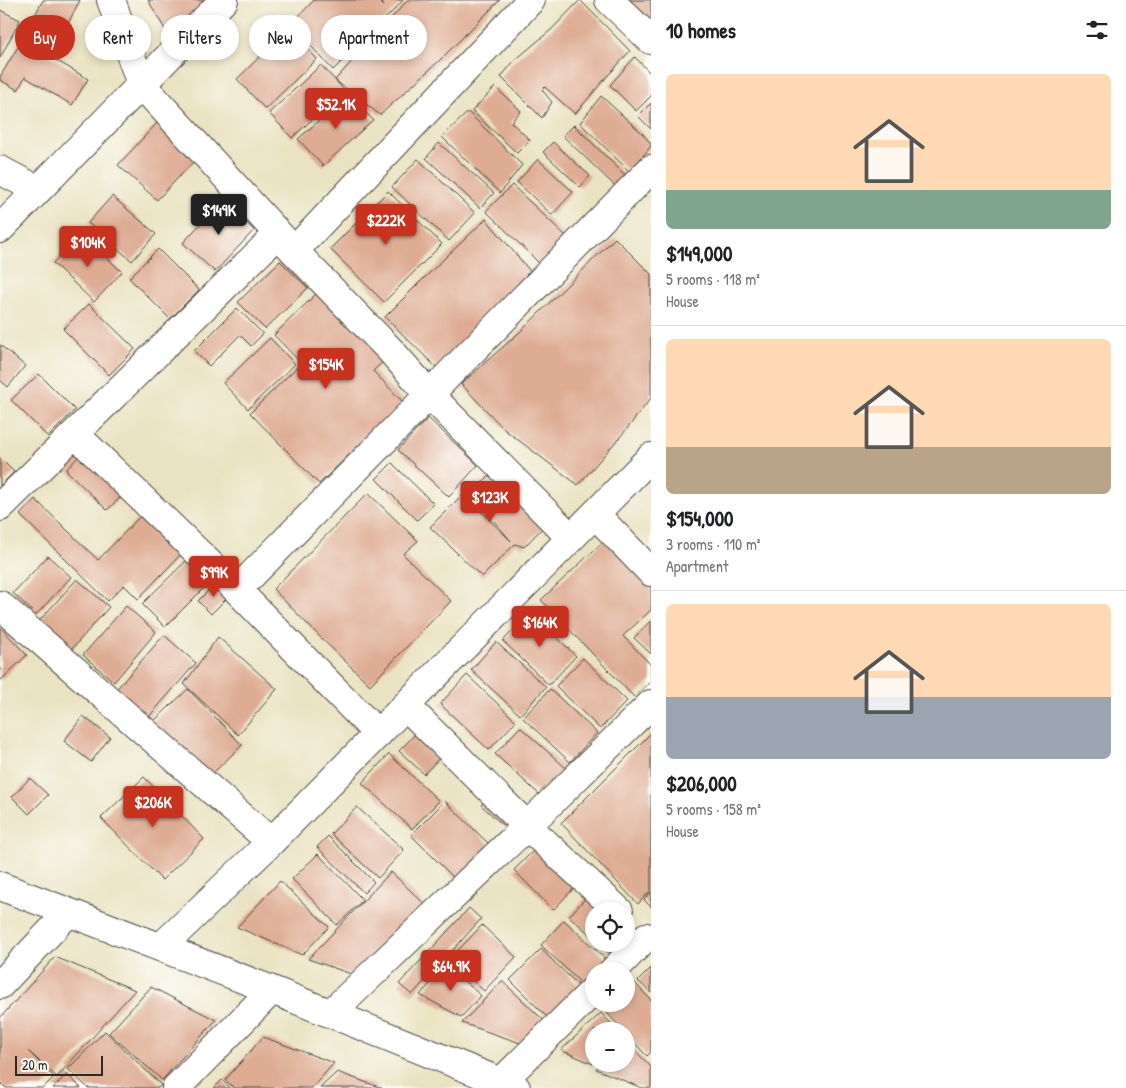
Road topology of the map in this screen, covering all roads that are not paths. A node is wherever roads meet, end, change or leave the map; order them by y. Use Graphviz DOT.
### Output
graph roads {
  1 [pos="111,0"];
  2 [pos="224,0"];
  3 [pos="531,0"];
  4 [pos="609,0"];
  5 [pos="651,40"];
  6 [pos="141,84"];
  7 [pos="651,169"];
  8 [pos="0,170"];
  9 [pos="38,190"];
  10 [pos="0,229"];
  11 [pos="286,243"];
  12 [pos="429,394"];
  13 [pos="75,434"];
  14 [pos="651,457"];
  15 [pos="0,507"];
  16 [pos="595,514"];
  17 [pos="571,538"];
  18 [pos="651,572"];
  19 [pos="237,590"];
  20 [pos="0,605"];
  21 [pos="651,704"];
  22 [pos="406,706"];
  23 [pos="378,734"];
  24 [pos="527,826"];
  25 [pos="271,842"];
  26 [pos="0,886"];
  27 [pos="609,902"];
  28 [pos="68,912"];
  29 [pos="635,926"];
  30 [pos="649,939"];
  31 [pos="161,947"];
  32 [pos="623,962"];
  33 [pos="0,985"];
  34 [pos="272,990"];
  35 [pos="585,1000"];
  36 [pos="332,1013"];
  37 [pos="508,1085"];
  38 [pos="176,1088"];
  1 -- 6 [label="street"];
  2 -- 6 [label="street"];
  3 -- 11 [label="street"];
  4 -- 5 [label="street"];
  6 -- 9 [label="street"];
  6 -- 11 [label="street"];
  7 -- 12 [label="street"];
  8 -- 9 [label="street"];
  9 -- 10 [label="street"];
  11 -- 12 [label="street"];
  11 -- 13 [label="street"];
  12 -- 17 [label="street"];
  12 -- 19 [label="street"];
  13 -- 15 [label="street"];
  13 -- 19 [label="street"];
  14 -- 16 [label="street"];
  16 -- 17 [label="street"];
  16 -- 18 [label="street"];
  17 -- 22 [label="street"];
  19 -- 23 [label="street"];
  20 -- 25 [label="street"];
  21 -- 24 [label="street"];
  22 -- 23 [label="street"];
  22 -- 24 [label="street"];
  23 -- 25 [label="street"];
  24 -- 27 [label="street"];
  24 -- 36 [label="street"];
  25 -- 31 [label="street"];
  26 -- 28 [label="street"];
  28 -- 31 [label="street"];
  28 -- 33 [label="street"];
  29 -- 30 [label="street"];
  30 -- 32 [label="street"];
  31 -- 34 [label="street"];
  34 -- 36 [label="street"];
  34 -- 38 [label="street"];
  35 -- 37 [label="street"];
  36 -- 37 [label="street"];
}
